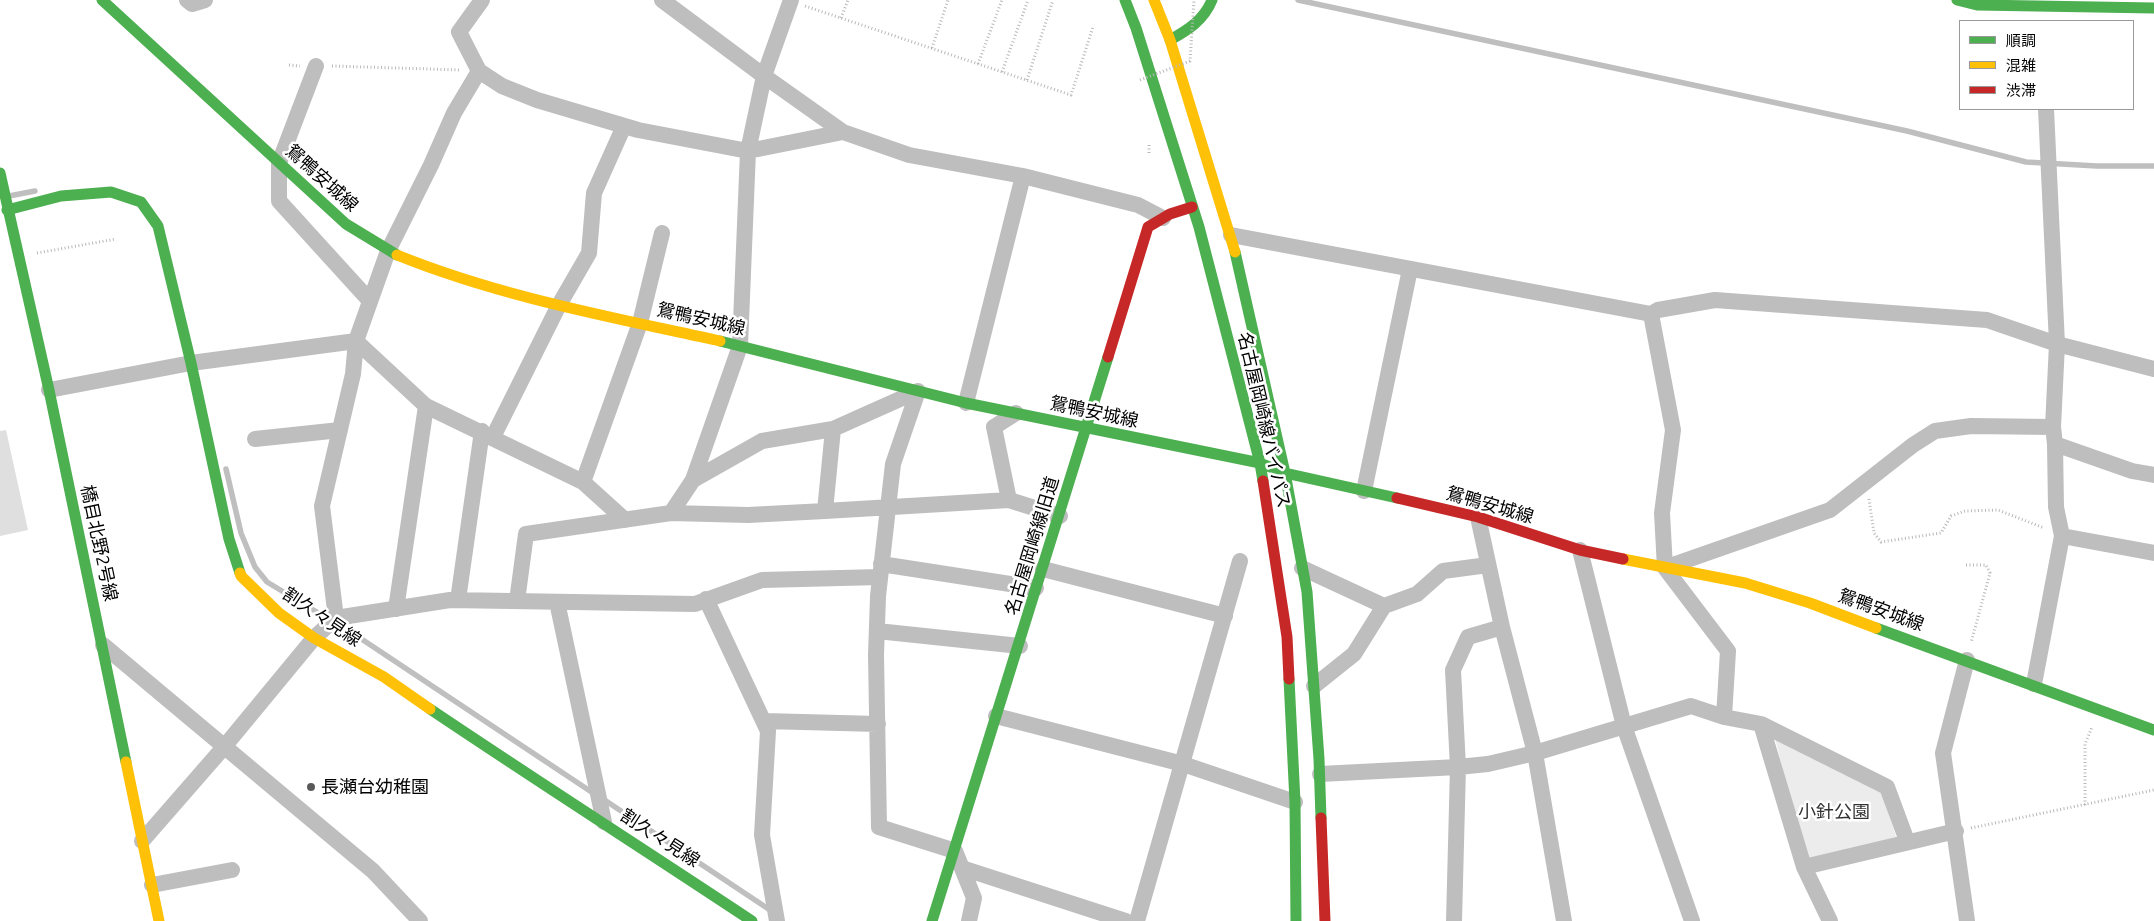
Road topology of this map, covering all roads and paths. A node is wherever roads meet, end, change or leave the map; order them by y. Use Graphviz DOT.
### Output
graph roads {
  1 [pos="102,0"];
  2 [pos="187,0"];
  3 [pos="205,0"];
  4 [pos="482,0"];
  5 [pos="662,0"];
  6 [pos="848,0"];
  7 [pos="948,0"];
  8 [pos="1002,0"];
  9 [pos="1028,0"];
  10 [pos="1053,0"];
  11 [pos="1125,0"];
  12 [pos="1154,0"];
  13 [pos="1194,0"];
  14 [pos="1212,0"];
  15 [pos="1957,0"];
  16 [pos="791,1"];
  17 [pos="2154,8"];
  18 [pos="2042,10"];
  19 [pos="841,18"];
  20 [pos="1094,27"];
  21 [pos="1170,40"];
  22 [pos="932,48"];
  23 [pos="978,64"];
  24 [pos="289,65"];
  25 [pos="316,66"];
  26 [pos="478,71"];
  27 [pos="1002,72"];
  28 [pos="764,76"];
  29 [pos="1027,80"];
  30 [pos="1140,80"];
  31 [pos="2046,110"];
  32 [pos="624,126"];
  33 [pos="843,132"];
  34 [pos="748,150"];
  35 [pos="280,163"];
  36 [pos="0,174"];
  37 [pos="1023,176"];
  38 [pos="1192,207"];
  39 [pos="7,210"];
  40 [pos="1163,218"];
  41 [pos="662,233"];
  42 [pos="1231,235"];
  43 [pos="116,239"];
  44 [pos="388,251"];
  45 [pos="30,254"];
  46 [pos="1410,269"];
  47 [pos="370,301"];
  48 [pos="559,305"];
  49 [pos="1652,314"];
  50 [pos="640,323"];
  51 [pos="356,341"];
  52 [pos="2057,344"];
  53 [pos="740,346"];
  54 [pos="191,362"];
  55 [pos="2154,370"];
  56 [pos="48,390"];
  57 [pos="918,391"];
  58 [pos="966,402"];
  59 [pos="426,406"];
  60 [pos="1016,413"];
  61 [pos="2053,427"];
  62 [pos="1086,428"];
  63 [pos="833,429"];
  64 [pos="340,430"];
  65 [pos="488,434"];
  66 [pos="255,440"];
  67 [pos="2055,444"];
  68 [pos="1260,463"];
  69 [pos="1285,473"];
  70 [pos="2154,476"];
  71 [pos="693,480"];
  72 [pos="1866,481"];
  73 [pos="583,482"];
  74 [pos="1364,491"];
  75 [pos="1009,500"];
  76 [pos="887,507"];
  77 [pos="825,511"];
  78 [pos="671,513"];
  79 [pos="1060,516"];
  80 [pos="1478,517"];
  81 [pos="625,520"];
  82 [pos="2062,536"];
  83 [pos="1580,550"];
  84 [pos="2154,553"];
  85 [pos="1240,560"];
  86 [pos="1966,564"];
  87 [pos="1488,565"];
  88 [pos="1043,568"];
  89 [pos="1302,568"];
  90 [pos="1665,568"];
  91 [pos="880,571"];
  92 [pos="1036,588"];
  93 [pos="706,599"];
  94 [pos="458,600"];
  95 [pos="517,601"];
  96 [pos="557,602"];
  97 [pos="1384,606"];
  98 [pos="396,609"];
  99 [pos="1224,616"];
  100 [pos="336,618"];
  101 [pos="1502,627"];
  102 [pos="877,632"];
  103 [pos="314,638"];
  104 [pos="103,645"];
  105 [pos="1020,646"];
  106 [pos="1967,660"];
  107 [pos="2034,684"];
  108 [pos="1314,686"];
  109 [pos="2100,709"];
  110 [pos="996,716"];
  111 [pos="1724,717"];
  112 [pos="764,721"];
  113 [pos="878,724"];
  114 [pos="1761,724"];
  115 [pos="1624,726"];
  116 [pos="2154,728"];
  117 [pos="224,747"];
  118 [pos="1535,753"];
  119 [pos="1183,764"];
  120 [pos="1458,767"];
  121 [pos="1320,774"];
  122 [pos="2154,790"];
  123 [pos="1295,802"];
  124 [pos="2085,805"];
  125 [pos="604,822"];
  126 [pos="1956,831"];
  127 [pos="142,840"];
  128 [pos="1907,841"];
  129 [pos="955,851"];
  130 [pos="1804,867"];
  131 [pos="962,868"];
  132 [pos="232,870"];
  133 [pos="152,885"];
  134 [pos="159,921"];
  135 [pos="420,921"];
  136 [pos="752,921"];
  137 [pos="777,921"];
  138 [pos="932,921"];
  139 [pos="969,921"];
  140 [pos="1126,921"];
  141 [pos="1137,921"];
  142 [pos="1296,921"];
  143 [pos="1325,921"];
  144 [pos="1454,921"];
  145 [pos="1564,921"];
  146 [pos="1692,921"];
  147 [pos="1830,921"];
  148 [pos="1967,921"];
  1 -- 35 [label="main road, 鴛鴨安城線"];
  2 -- 3 [label="street"];
  4 -- 26 [label="street"];
  5 -- 28 [label="street"];
  6 -- 19 [label="path"];
  7 -- 22 [label="path"];
  8 -- 23 [label="path"];
  9 -- 27 [label="path"];
  10 -- 29 [label="path"];
  11 -- 38 [label="main road, 名古屋岡崎線バイパス"];
  12 -- 21 [label="main road, 名古屋岡崎線バイパス"];
  13 -- 30 [label="path, bridge"];
  14 -- 21 [label="main road"];
  15 -- 18 [label="main road"];
  16 -- 19 [label="path"];
  16 -- 28 [label="street"];
  17 -- 18 [label="main road"];
  19 -- 22 [label="path"];
  20 -- 29 [label="path"];
  21 -- 42 [label="main road, 名古屋岡崎線バイパス"];
  22 -- 23 [label="path"];
  23 -- 27 [label="path"];
  24 -- 25 [label="path"];
  25 -- 26 [label="path"];
  25 -- 35 [label="street"];
  26 -- 32 [label="street"];
  26 -- 44 [label="street"];
  27 -- 29 [label="path"];
  28 -- 33 [label="street"];
  28 -- 34 [label="street"];
  31 -- 52 [label="street"];
  32 -- 34 [label="street"];
  32 -- 48 [label="street"];
  33 -- 34 [label="street"];
  33 -- 37 [label="street"];
  34 -- 53 [label="street"];
  35 -- 44 [label="main road, 鴛鴨安城線"];
  35 -- 47 [label="street"];
  36 -- 39 [label="main road, 橋目北野2号線"];
  37 -- 40 [label="street"];
  37 -- 58 [label="street"];
  38 -- 40 [label="main road, 名古屋岡崎線旧道"];
  38 -- 68 [label="main road, 名古屋岡崎線バイパス"];
  39 -- 54 [label="main road, 割久々見線"];
  39 -- 56 [label="main road, 橋目北野2号線"];
  40 -- 62 [label="main road, 名古屋岡崎線旧道"];
  41 -- 50 [label="street"];
  42 -- 46 [label="street"];
  42 -- 69 [label="main road, 名古屋岡崎線バイパス"];
  43 -- 45 [label="path"];
  44 -- 47 [label="street"];
  44 -- 48 [label="main road, 鴛鴨安城線"];
  46 -- 49 [label="street"];
  46 -- 74 [label="street"];
  47 -- 51 [label="street"];
  48 -- 50 [label="main road, 鴛鴨安城線"];
  48 -- 65 [label="street"];
  49 -- 52 [label="street"];
  49 -- 90 [label="street"];
  50 -- 53 [label="main road, 鴛鴨安城線"];
  50 -- 73 [label="street"];
  51 -- 54 [label="street"];
  51 -- 59 [label="street"];
  51 -- 64 [label="street"];
  52 -- 55 [label="street"];
  52 -- 61 [label="street"];
  53 -- 57 [label="main road, 鴛鴨安城線"];
  53 -- 71 [label="street"];
  54 -- 56 [label="street"];
  54 -- 103 [label="main road, 割久々見線"];
  56 -- 104 [label="main road, 橋目北野2号線"];
  57 -- 58 [label="main road, 鴛鴨安城線"];
  57 -- 63 [label="street"];
  57 -- 76 [label="street"];
  58 -- 60 [label="main road, 鴛鴨安城線"];
  59 -- 65 [label="street"];
  59 -- 98 [label="street"];
  60 -- 62 [label="main road, 鴛鴨安城線"];
  60 -- 75 [label="street"];
  61 -- 67 [label="street"];
  61 -- 72 [label="street"];
  62 -- 68 [label="main road, 鴛鴨安城線"];
  62 -- 79 [label="main road, 名古屋岡崎線旧道"];
  63 -- 71 [label="street"];
  63 -- 77 [label="street"];
  64 -- 66 [label="street"];
  64 -- 100 [label="street"];
  65 -- 73 [label="street"];
  65 -- 94 [label="street"];
  67 -- 70 [label="street"];
  67 -- 82 [label="street"];
  68 -- 69 [label="main road, 鴛鴨安城線"];
  68 -- 123 [label="main road, 名古屋岡崎線バイパス"];
  69 -- 74 [label="main road, 鴛鴨安城線"];
  69 -- 89 [label="main road, 名古屋岡崎線バイパス"];
  71 -- 78 [label="street"];
  72 -- 82 [label="path"];
  72 -- 90 [label="street"];
  73 -- 81 [label="street"];
  74 -- 80 [label="main road, 鴛鴨安城線"];
  75 -- 76 [label="street"];
  75 -- 79 [label="street"];
  76 -- 77 [label="street"];
  76 -- 91 [label="street"];
  77 -- 78 [label="street"];
  78 -- 81 [label="street"];
  79 -- 88 [label="main road, 名古屋岡崎線旧道"];
  80 -- 83 [label="main road, 鴛鴨安城線"];
  80 -- 87 [label="street"];
  81 -- 95 [label="street"];
  82 -- 84 [label="street"];
  82 -- 107 [label="street"];
  83 -- 90 [label="main road, 鴛鴨安城線"];
  83 -- 115 [label="street"];
  85 -- 99 [label="street"];
  86 -- 106 [label="path"];
  87 -- 97 [label="street"];
  87 -- 101 [label="street"];
  88 -- 92 [label="main road, 名古屋岡崎線旧道"];
  88 -- 99 [label="street"];
  89 -- 97 [label="street"];
  89 -- 108 [label="main road, 名古屋岡崎線バイパス"];
  90 -- 106 [label="main road, 鴛鴨安城線"];
  90 -- 111 [label="street"];
  91 -- 92 [label="street"];
  91 -- 93 [label="street"];
  91 -- 102 [label="street"];
  92 -- 105 [label="main road, 名古屋岡崎線旧道"];
  93 -- 96 [label="street"];
  93 -- 112 [label="street"];
  94 -- 95 [label="street"];
  94 -- 98 [label="street"];
  95 -- 96 [label="street"];
  96 -- 125 [label="street"];
  97 -- 108 [label="street"];
  98 -- 100 [label="street"];
  99 -- 119 [label="street"];
  100 -- 103 [label="street"];
  101 -- 118 [label="street"];
  101 -- 120 [label="street"];
  102 -- 105 [label="street"];
  102 -- 113 [label="street"];
  103 -- 117 [label="street"];
  103 -- 125 [label="main road, 割久々見線"];
  104 -- 117 [label="street"];
  104 -- 127 [label="main road, 橋目北野2号線"];
  105 -- 110 [label="main road, 名古屋岡崎線旧道"];
  106 -- 107 [label="main road, 鴛鴨安城線"];
  106 -- 126 [label="street"];
  107 -- 109 [label="main road, 鴛鴨安城線"];
  108 -- 121 [label="main road, 名古屋岡崎線バイパス"];
  109 -- 116 [label="main road, 鴛鴨安城線"];
  109 -- 124 [label="path"];
  110 -- 119 [label="street"];
  110 -- 129 [label="main road, 名古屋岡崎線旧道"];
  111 -- 114 [label="street"];
  111 -- 115 [label="street"];
  112 -- 113 [label="street"];
  112 -- 137 [label="street"];
  113 -- 129 [label="street"];
  114 -- 128 [label="street"];
  114 -- 130 [label="street"];
  115 -- 118 [label="street"];
  115 -- 146 [label="street"];
  117 -- 127 [label="street"];
  117 -- 135 [label="street"];
  118 -- 120 [label="street"];
  118 -- 145 [label="street"];
  119 -- 123 [label="street"];
  119 -- 141 [label="street"];
  120 -- 121 [label="street"];
  120 -- 144 [label="street"];
  121 -- 143 [label="main road, 名古屋岡崎線バイパス"];
  122 -- 124 [label="path"];
  123 -- 142 [label="main road, 名古屋岡崎線バイパス"];
  124 -- 126 [label="path"];
  125 -- 136 [label="main road, 割久々見線"];
  126 -- 128 [label="street"];
  126 -- 148 [label="street"];
  127 -- 133 [label="main road, 橋目北野2号線"];
  128 -- 130 [label="street"];
  129 -- 131 [label="street"];
  129 -- 138 [label="main road, 名古屋岡崎線旧道"];
  130 -- 147 [label="street"];
  131 -- 139 [label="street"];
  131 -- 140 [label="street"];
  132 -- 133 [label="street"];
  133 -- 134 [label="main road, 橋目北野2号線"];
}
